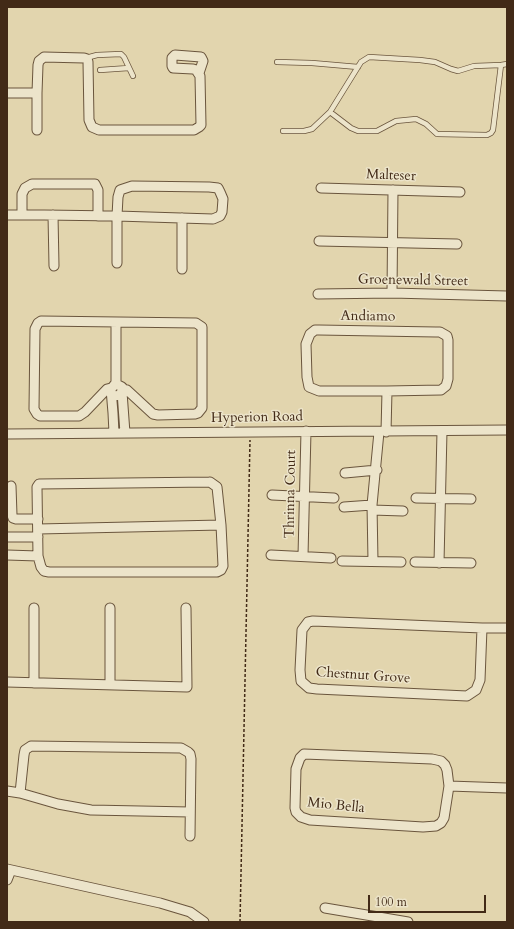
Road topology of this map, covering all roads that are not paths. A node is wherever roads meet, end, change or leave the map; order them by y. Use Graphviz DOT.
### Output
graph roads {
  1 [pos="86,58"];
  2 [pos="277,62"];
  3 [pos="507,64"];
  4 [pos="501,65"];
  5 [pos="130,68"];
  6 [pos="358,68"];
  7 [pos="100,70"];
  8 [pos="199,73"];
  9 [pos="133,76"];
  10 [pos="7,93"];
  11 [pos="37,93"];
  12 [pos="330,112"];
  13 [pos="37,130"];
  14 [pos="283,132"];
  15 [pos="321,188"];
  16 [pos="393,190"];
  17 [pos="460,192"];
  18 [pos="7,215"];
  19 [pos="22,215"];
  20 [pos="53,215"];
  21 [pos="98,216"];
  22 [pos="117,216"];
  23 [pos="182,218"];
  24 [pos="319,241"];
  25 [pos="393,243"];
  26 [pos="457,244"];
  27 [pos="117,263"];
  28 [pos="54,266"];
  29 [pos="182,269"];
  30 [pos="392,293"];
  31 [pos="318,294"];
  32 [pos="507,296"];
  33 [pos="116,322"];
  34 [pos="117,389"];
  35 [pos="387,391"];
  36 [pos="442,430"];
  37 [pos="507,430"];
  38 [pos="306,431"];
  39 [pos="383,432"];
  40 [pos="114,433"];
  41 [pos="125,433"];
  42 [pos="7,434"];
  43 [pos="376,470"];
  44 [pos="345,472"];
  45 [pos="11,486"];
  46 [pos="272,495"];
  47 [pos="305,496"];
  48 [pos="334,498"];
  49 [pos="416,498"];
  50 [pos="441,499"];
  51 [pos="471,499"];
  52 [pos="344,507"];
  53 [pos="372,508"];
  54 [pos="403,511"];
  55 [pos="38,519"];
  56 [pos="221,525"];
  57 [pos="38,533"];
  58 [pos="7,537"];
  59 [pos="7,555"];
  60 [pos="271,555"];
  61 [pos="38,556"];
  62 [pos="303,556"];
  63 [pos="331,558"];
  64 [pos="373,561"];
  65 [pos="342,562"];
  66 [pos="401,562"];
  67 [pos="415,562"];
  68 [pos="440,563"];
  69 [pos="471,563"];
  70 [pos="34,608"];
  71 [pos="110,608"];
  72 [pos="186,608"];
  73 [pos="482,628"];
  74 [pos="507,628"];
  75 [pos="7,682"];
  76 [pos="34,683"];
  77 [pos="110,685"];
  78 [pos="449,786"];
  79 [pos="507,788"];
  80 [pos="7,791"];
  81 [pos="20,793"];
  82 [pos="190,812"];
  83 [pos="190,836"];
  84 [pos="9,870"];
  85 [pos="7,880"];
  86 [pos="325,908"];
  87 [pos="204,922"];
  88 [pos="408,922"];
  1 -- 5 [label="lane"];
  1 -- 8 [label="street"];
  1 -- 11 [label="street"];
  2 -- 6 [label="lane"];
  3 -- 4 [label="lane"];
  4 -- 6 [label="lane"];
  4 -- 12 [label="lane"];
  5 -- 7 [label="lane"];
  5 -- 9 [label="lane"];
  6 -- 12 [label="lane"];
  10 -- 11 [label="street"];
  11 -- 13 [label="street"];
  12 -- 14 [label="lane"];
  15 -- 16 [label="street, Malteser"];
  16 -- 17 [label="street, Malteser"];
  16 -- 25 [label="street"];
  18 -- 19 [label="street"];
  19 -- 20 [label="street"];
  19 -- 21 [label="street"];
  20 -- 21 [label="street"];
  20 -- 28 [label="street"];
  21 -- 22 [label="street"];
  22 -- 23 [label="street"];
  22 -- 23 [label="street"];
  22 -- 27 [label="street"];
  23 -- 29 [label="street"];
  24 -- 25 [label="street"];
  25 -- 26 [label="street"];
  25 -- 30 [label="street"];
  30 -- 31 [label="street, Groenewald Street"];
  30 -- 32 [label="street, Groenewald Street"];
  33 -- 34 [label="street"];
  33 -- 34 [label="street"];
  33 -- 34 [label="street"];
  34 -- 40 [label="street"];
  34 -- 41 [label="street"];
  35 -- 35 [label="street, Andiamo"];
  35 -- 39 [label="street"];
  36 -- 37 [label="street, Hyperion Road"];
  36 -- 39 [label="street, Hyperion Road"];
  36 -- 50 [label="street"];
  38 -- 39 [label="street, Hyperion Road"];
  38 -- 41 [label="street, Hyperion Road"];
  38 -- 47 [label="street, Thrinna Court"];
  39 -- 43 [label="street"];
  40 -- 41 [label="street, Hyperion Road"];
  40 -- 42 [label="street, Hyperion Road"];
  43 -- 44 [label="street"];
  43 -- 53 [label="street"];
  45 -- 55 [label="street"];
  46 -- 47 [label="street"];
  47 -- 48 [label="street"];
  47 -- 62 [label="street, Thrinna Court"];
  49 -- 50 [label="street"];
  50 -- 51 [label="street"];
  50 -- 68 [label="street"];
  52 -- 53 [label="street"];
  53 -- 54 [label="street"];
  53 -- 64 [label="street"];
  55 -- 56 [label="street"];
  55 -- 57 [label="street"];
  56 -- 57 [label="street"];
  56 -- 61 [label="street"];
  57 -- 58 [label="street"];
  57 -- 61 [label="street"];
  59 -- 61 [label="street"];
  60 -- 62 [label="street"];
  62 -- 63 [label="street"];
  64 -- 65 [label="street"];
  64 -- 66 [label="street"];
  67 -- 68 [label="street"];
  68 -- 69 [label="street"];
  70 -- 76 [label="street"];
  71 -- 77 [label="street"];
  72 -- 77 [label="street"];
  73 -- 73 [label="street, Chestnut Grove"];
  73 -- 74 [label="street, Chestnut Grove"];
  75 -- 76 [label="street"];
  76 -- 77 [label="street"];
  78 -- 78 [label="street, Mio Bella"];
  78 -- 79 [label="street"];
  80 -- 81 [label="street"];
  81 -- 82 [label="street"];
  81 -- 82 [label="street"];
  82 -- 83 [label="street"];
  84 -- 85 [label="street"];
  84 -- 87 [label="street"];
  86 -- 88 [label="street"];
}
